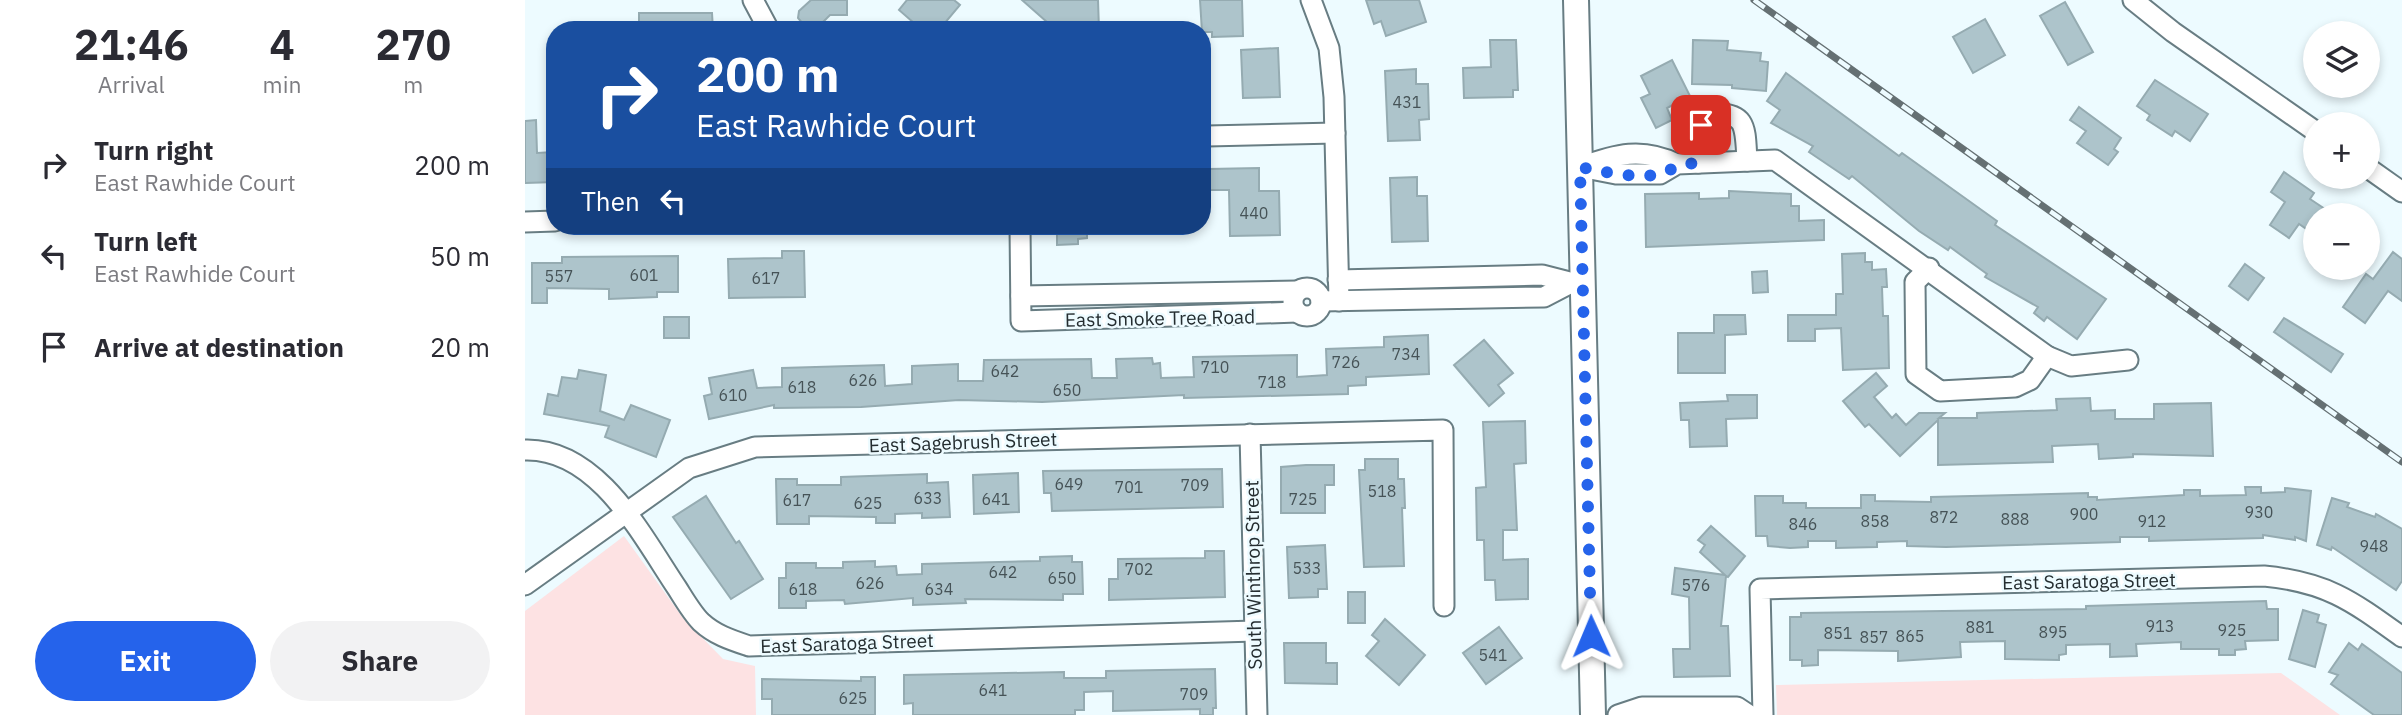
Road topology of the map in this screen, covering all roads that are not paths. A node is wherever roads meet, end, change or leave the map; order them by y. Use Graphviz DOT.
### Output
graph roads {
  1 [pos="1311,0"];
  2 [pos="1576,0"];
  3 [pos="2133,0"];
  4 [pos="2303,123"];
  5 [pos="1335,133"];
  6 [pos="1211,136"];
  7 [pos="1747,161"];
  8 [pos="1698,163"];
  9 [pos="1580,167"];
  10 [pos="2380,176"];
  11 [pos="2402,191"];
  12 [pos="546,221"];
  13 [pos="525,222"];
  14 [pos="1020,235"];
  15 [pos="1929,268"];
  16 [pos="1338,280"];
  17 [pos="1576,284"];
  18 [pos="1297,291"];
  19 [pos="1207,292"];
  20 [pos="1154,293"];
  21 [pos="1021,296"];
  22 [pos="1330,301"];
  23 [pos="1297,312"];
  24 [pos="1208,317"];
  25 [pos="1155,318"];
  26 [pos="2047,356"];
  27 [pos="2128,360"];
  28 [pos="1250,434"];
  29 [pos="525,450"];
  30 [pos="626,514"];
  31 [pos="525,585"];
  32 [pos="1444,607"];
  33 [pos="1255,631"];
  34 [pos="2402,637"];
  35 [pos="1257,715"];
  36 [pos="1593,715"];
  37 [pos="1618,715"];
  38 [pos="1749,715"];
  39 [pos="1763,715"];
  1 -- 5 [label="street"];
  2 -- 9 [label="main road"];
  3 -- 4 [label="street"];
  5 -- 6 [label="street"];
  5 -- 16 [label="street"];
  7 -- 8 [label="street"];
  7 -- 8 [label="street"];
  7 -- 15 [label="street"];
  8 -- 9 [label="street"];
  9 -- 17 [label="main road"];
  10 -- 11 [label="street"];
  12 -- 13 [label="street"];
  14 -- 21 [label="street"];
  15 -- 26 [label="street"];
  15 -- 26 [label="street"];
  16 -- 17 [label="street"];
  16 -- 22 [label="street"];
  17 -- 22 [label="street"];
  17 -- 36 [label="main road"];
  18 -- 19 [label="street, East Smoke Tree Road"];
  18 -- 22 [label="street"];
  18 -- 23 [label="street"];
  19 -- 20 [label="street, East Smoke Tree Road"];
  19 -- 24 [label="street"];
  20 -- 21 [label="street, East Smoke Tree Road"];
  20 -- 25 [label="street"];
  21 -- 25 [label="street, East Smoke Tree Road"];
  22 -- 23 [label="street"];
  23 -- 24 [label="street, East Smoke Tree Road"];
  24 -- 25 [label="street, East Smoke Tree Road"];
  26 -- 27 [label="street"];
  28 -- 30 [label="street, East Sagebrush Street"];
  28 -- 32 [label="street, East Sagebrush Street"];
  28 -- 33 [label="street, South Winthrop Street"];
  29 -- 30 [label="street"];
  30 -- 31 [label="street"];
  30 -- 33 [label="street, East Saratoga Street"];
  33 -- 35 [label="street, South Winthrop Street"];
  34 -- 39 [label="street, East Saratoga Street"];
  37 -- 38 [label="street"];
}
